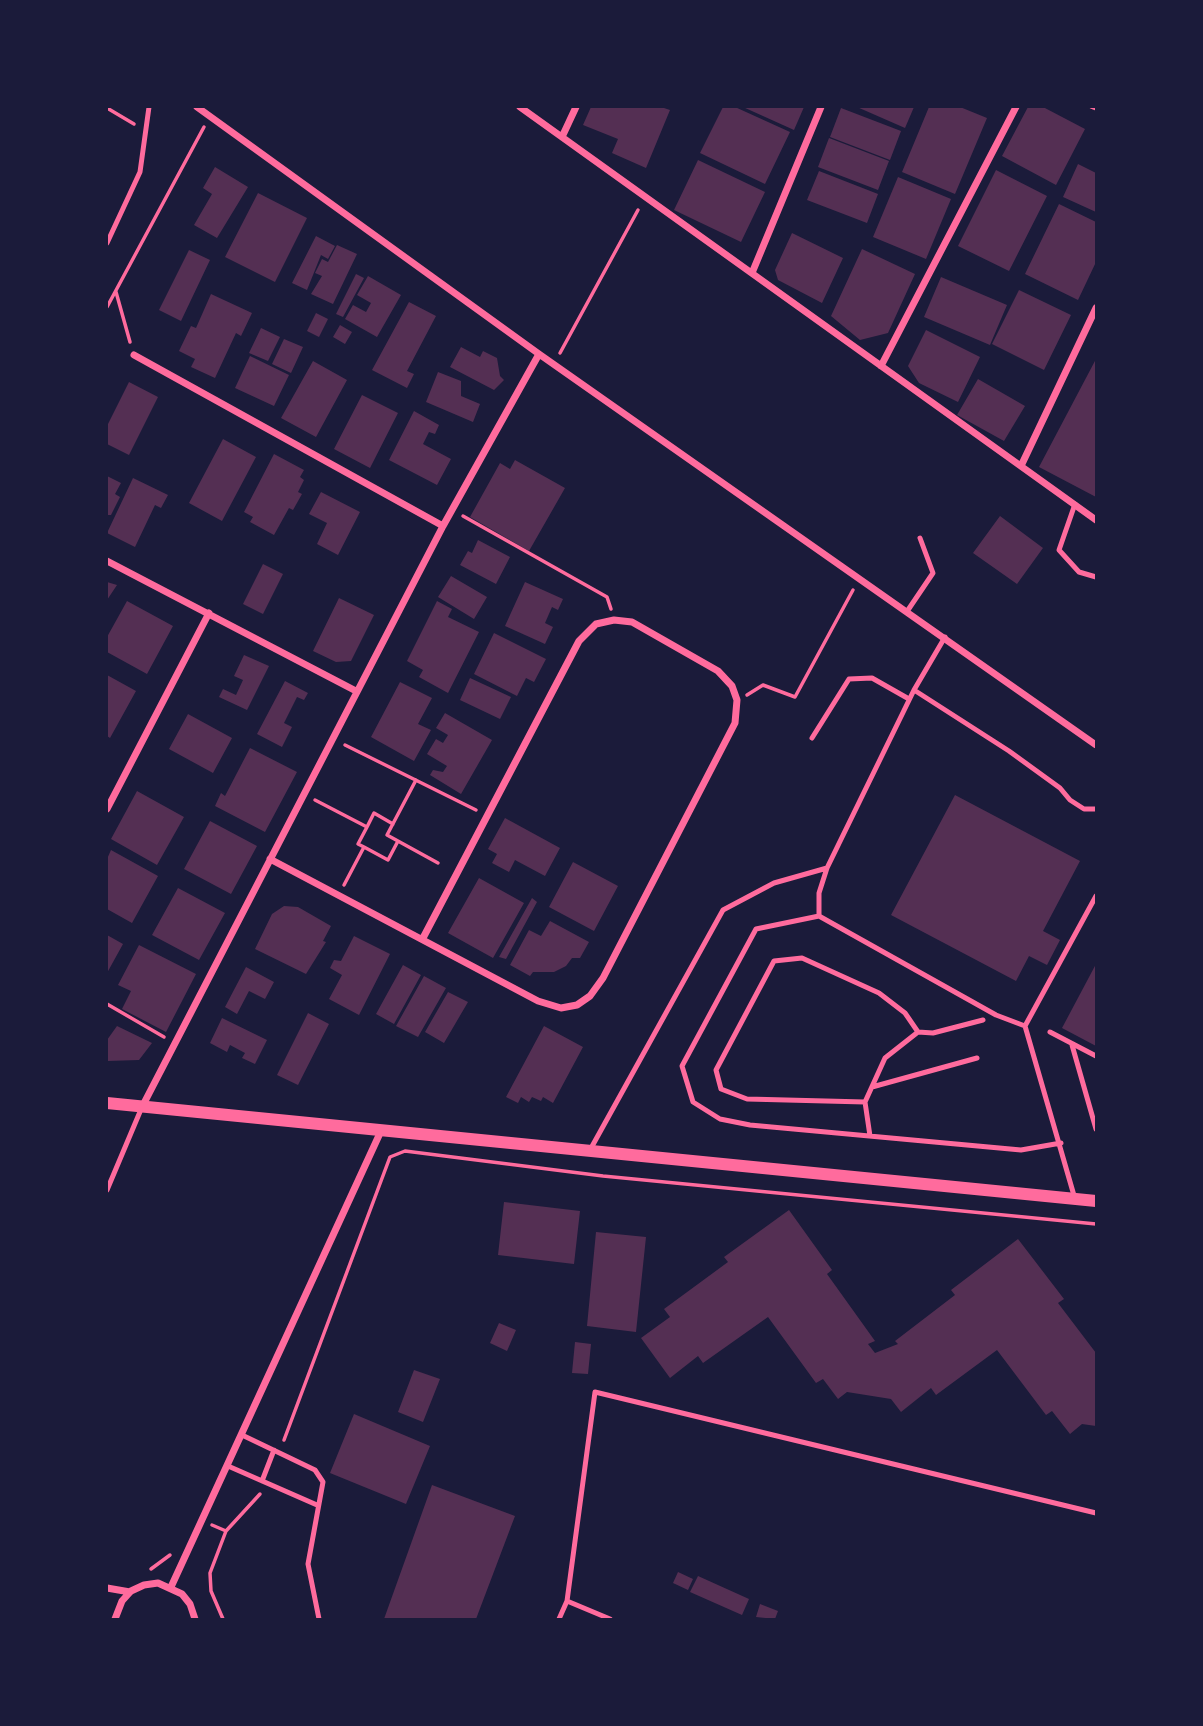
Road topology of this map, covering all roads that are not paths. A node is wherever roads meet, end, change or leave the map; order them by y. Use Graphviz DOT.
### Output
graph roads {
  1 [pos="149,107"];
  2 [pos="197,107"];
  3 [pos="520,107"];
  4 [pos="576,107"];
  5 [pos="821,107"];
  6 [pos="1016,107"];
  7 [pos="562,137"];
  8 [pos="107,243"];
  9 [pos="752,273"];
  10 [pos="1096,308"];
  11 [pos="540,354"];
  12 [pos="134,355"];
  13 [pos="881,366"];
  14 [pos="1021,466"];
  15 [pos="1075,504"];
  16 [pos="1096,520"];
  17 [pos="443,526"];
  18 [pos="919,538"];
  19 [pos="107,561"];
  20 [pos="1096,577"];
  21 [pos="908,610"];
  22 [pos="209,612"];
  23 [pos="945,636"];
  24 [pos="914,690"];
  25 [pos="356,691"];
  26 [pos="909,699"];
  27 [pos="812,738"];
  28 [pos="1096,746"];
  29 [pos="107,809"];
  30 [pos="1096,809"];
  31 [pos="270,859"];
  32 [pos="827,868"];
  33 [pos="1096,896"];
  34 [pos="819,916"];
  35 [pos="423,939"];
  36 [pos="983,1020"];
  37 [pos="1025,1026"];
  38 [pos="918,1032"];
  39 [pos="1050,1032"];
  40 [pos="1072,1045"];
  41 [pos="1096,1056"];
  42 [pos="977,1058"];
  43 [pos="872,1087"];
  44 [pos="865,1102"];
  45 [pos="107,1104"];
  46 [pos="142,1107"];
  47 [pos="1096,1129"];
  48 [pos="381,1131"];
  49 [pos="870,1136"];
  50 [pos="1061,1143"];
  51 [pos="590,1150"];
  52 [pos="107,1190"];
  53 [pos="1075,1199"];
  54 [pos="1096,1201"];
  55 [pos="242,1435"];
  56 [pos="274,1450"];
  57 [pos="228,1466"];
  58 [pos="262,1481"];
  59 [pos="317,1505"];
  60 [pos="1096,1513"];
  61 [pos="172,1587"];
  62 [pos="107,1588"];
  63 [pos="130,1592"];
  64 [pos="567,1601"];
  65 [pos="115,1619"];
  66 [pos="195,1619"];
  67 [pos="319,1619"];
  68 [pos="559,1619"];
  69 [pos="610,1619"];
  1 -- 8 [label="lane"];
  2 -- 11 [label="street"];
  3 -- 7 [label="street"];
  4 -- 7 [label="street"];
  5 -- 9 [label="street"];
  6 -- 13 [label="street"];
  7 -- 9 [label="street"];
  9 -- 13 [label="street"];
  10 -- 14 [label="street"];
  11 -- 17 [label="street"];
  11 -- 21 [label="street"];
  12 -- 17 [label="street"];
  13 -- 14 [label="street"];
  14 -- 15 [label="street"];
  15 -- 16 [label="street"];
  15 -- 20 [label="lane"];
  17 -- 25 [label="street"];
  18 -- 21 [label="lane"];
  19 -- 22 [label="street"];
  21 -- 23 [label="street"];
  22 -- 25 [label="street"];
  22 -- 29 [label="street"];
  23 -- 24 [label="lane"];
  23 -- 28 [label="street"];
  24 -- 26 [label="lane"];
  24 -- 30 [label="lane"];
  25 -- 31 [label="street"];
  26 -- 27 [label="lane"];
  26 -- 32 [label="lane"];
  31 -- 35 [label="street"];
  31 -- 46 [label="street"];
  32 -- 34 [label="lane"];
  32 -- 51 [label="lane"];
  33 -- 37 [label="lane"];
  34 -- 37 [label="lane"];
  34 -- 49 [label="lane"];
  35 -- 35 [label="street"];
  36 -- 38 [label="lane"];
  37 -- 50 [label="lane"];
  38 -- 43 [label="lane"];
  38 -- 44 [label="lane"];
  39 -- 40 [label="lane"];
  40 -- 41 [label="lane"];
  40 -- 47 [label="lane"];
  42 -- 43 [label="lane"];
  43 -- 44 [label="lane"];
  44 -- 49 [label="lane"];
  45 -- 46 [label="street"];
  46 -- 48 [label="street"];
  46 -- 52 [label="lane"];
  48 -- 51 [label="street"];
  48 -- 55 [label="street"];
  49 -- 50 [label="lane"];
  50 -- 53 [label="lane"];
  51 -- 53 [label="street"];
  53 -- 54 [label="street"];
  55 -- 56 [label="lane"];
  55 -- 57 [label="street"];
  56 -- 58 [label="lane"];
  56 -- 59 [label="lane"];
  57 -- 58 [label="lane"];
  57 -- 61 [label="street"];
  58 -- 59 [label="lane"];
  59 -- 67 [label="lane"];
  60 -- 64 [label="lane"];
  61 -- 63 [label="street"];
  61 -- 66 [label="street"];
  62 -- 63 [label="street"];
  63 -- 65 [label="street"];
  64 -- 68 [label="lane"];
  64 -- 69 [label="lane"];
}
